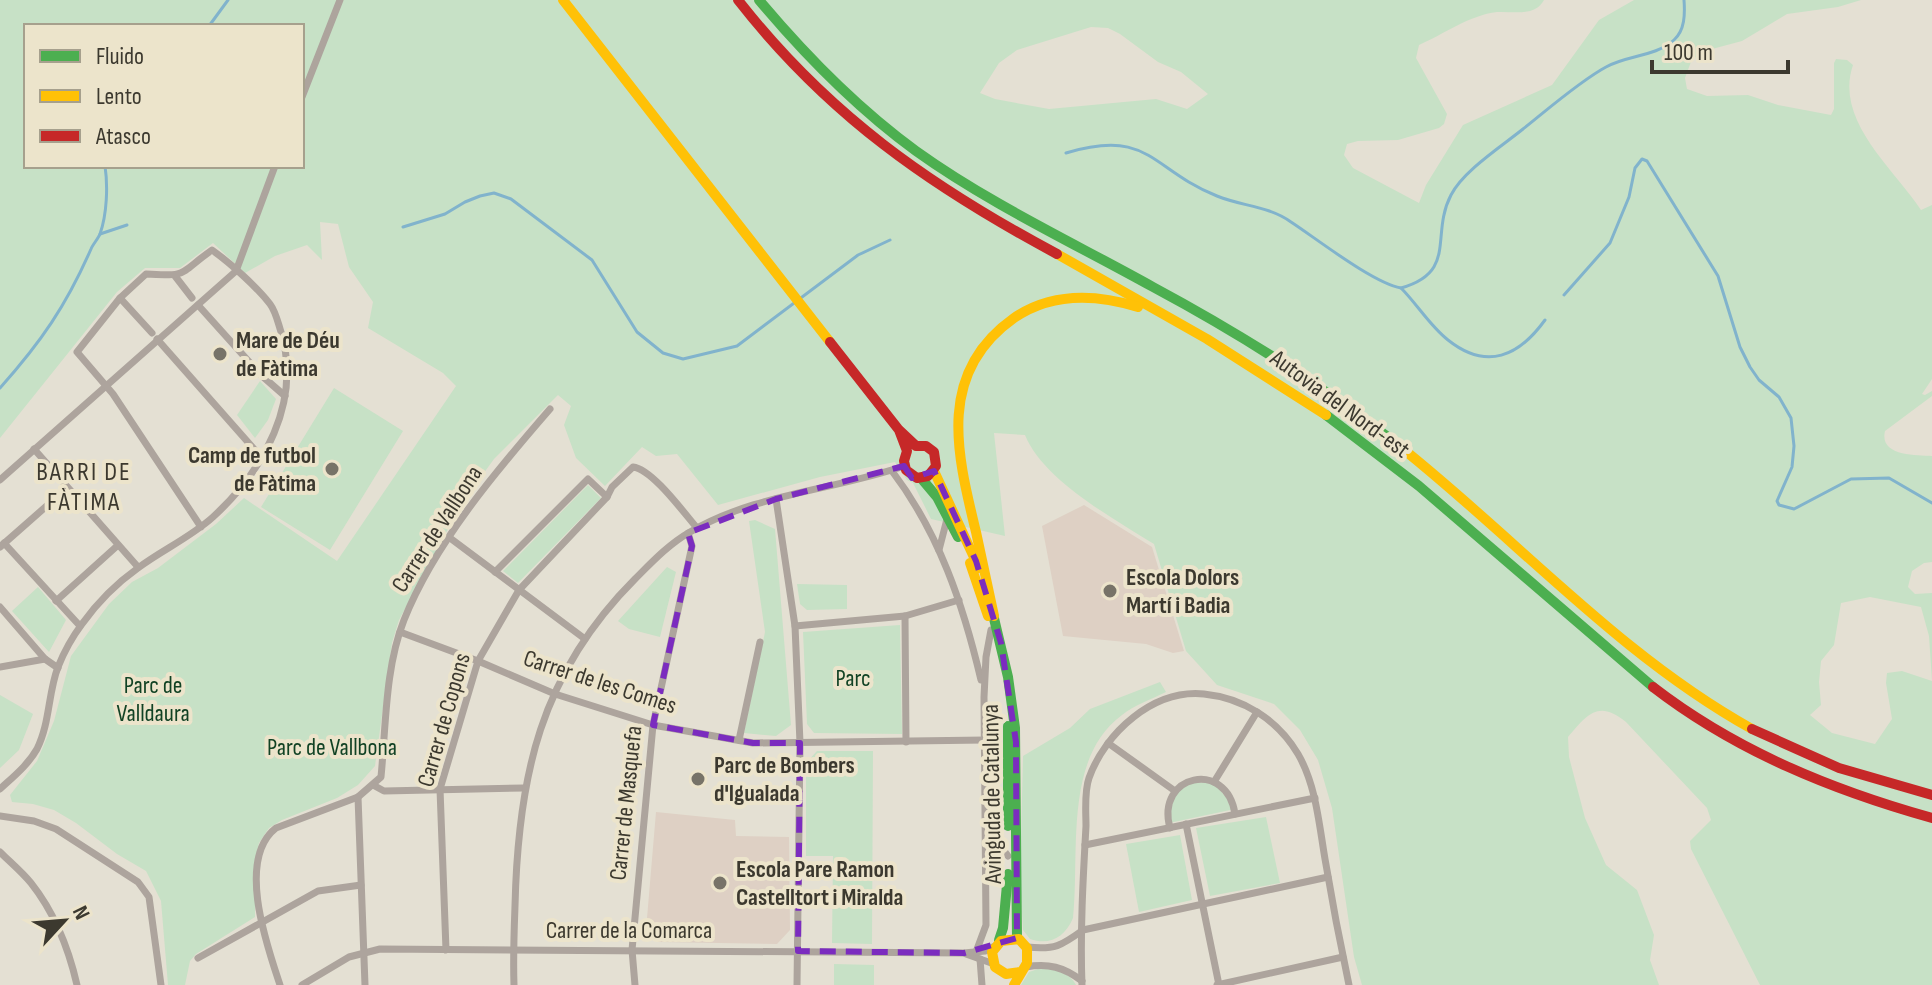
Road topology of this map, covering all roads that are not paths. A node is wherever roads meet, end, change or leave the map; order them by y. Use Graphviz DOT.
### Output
graph roads {
  1 [pos="340,0"];
  2 [pos="563,0"];
  3 [pos="738,0"];
  4 [pos="759,0"];
  5 [pos="304,92"];
  6 [pos="274,168"];
  7 [pos="236,271"];
  8 [pos="175,276"];
  9 [pos="120,298"];
  10 [pos="192,298"];
  11 [pos="198,305"];
  12 [pos="1196,333"];
  13 [pos="154,336"];
  14 [pos="105,385"];
  15 [pos="285,396"];
  16 [pos="550,409"];
  17 [pos="912,448"];
  18 [pos="34,449"];
  19 [pos="262,458"];
  20 [pos="904,466"];
  21 [pos="892,471"];
  22 [pos="934,471"];
  23 [pos="921,478"];
  24 [pos="0,480"];
  25 [pos="67,488"];
  26 [pos="607,497"];
  27 [pos="776,499"];
  28 [pos="947,517"];
  29 [pos="201,527"];
  30 [pos="697,528"];
  31 [pos="688,533"];
  32 [pos="450,538"];
  33 [pos="2,545"];
  34 [pos="117,546"];
  35 [pos="939,550"];
  36 [pos="138,567"];
  37 [pos="495,572"];
  38 [pos="519,590"];
  39 [pos="959,600"];
  40 [pos="56,601"];
  41 [pos="0,607"];
  42 [pos="905,616"];
  43 [pos="994,616"];
  44 [pos="80,626"];
  45 [pos="795,626"];
  46 [pos="991,630"];
  47 [pos="400,632"];
  48 [pos="585,639"];
  49 [pos="760,642"];
  50 [pos="45,659"];
  51 [pos="478,661"];
  52 [pos="0,667"];
  53 [pos="58,668"];
  54 [pos="984,691"];
  55 [pos="555,694"];
  56 [pos="1257,712"];
  57 [pos="653,725"];
  58 [pos="739,740"];
  59 [pos="985,740"];
  60 [pos="906,742"];
  61 [pos="800,743"];
  62 [pos="1108,743"];
  63 [pos="1214,782"];
  64 [pos="373,785"];
  65 [pos="524,788"];
  66 [pos="0,789"];
  67 [pos="440,789"];
  68 [pos="1175,791"];
  69 [pos="1932,795"];
  70 [pos="358,797"];
  71 [pos="1315,798"];
  72 [pos="1235,814"];
  73 [pos="0,816"];
  74 [pos="1932,818"];
  75 [pos="1186,824"];
  76 [pos="987,828"];
  77 [pos="1170,828"];
  78 [pos="1085,845"];
  79 [pos="0,852"];
  80 [pos="1008,856"];
  81 [pos="1328,877"];
  82 [pos="361,885"];
  83 [pos="1203,904"];
  84 [pos="261,924"];
  85 [pos="1083,930"];
  86 [pos="1017,938"];
  87 [pos="996,944"];
  88 [pos="1027,947"];
  89 [pos="446,950"];
  90 [pos="512,950"];
  91 [pos="632,950"];
  92 [pos="798,951"];
  93 [pos="364,952"];
  94 [pos="978,955"];
  95 [pos="1343,957"];
  96 [pos="198,958"];
  97 [pos="996,968"];
  98 [pos="1023,969"];
  99 [pos="1082,983"];
  100 [pos="77,985"];
  101 [pos="161,985"];
  102 [pos="280,985"];
  103 [pos="302,985"];
  104 [pos="365,985"];
  105 [pos="514,985"];
  106 [pos="635,985"];
  107 [pos="797,985"];
  108 [pos="982,985"];
  109 [pos="1003,985"];
  110 [pos="1014,985"];
  111 [pos="1218,985"];
  112 [pos="1349,985"];
  1 -- 5 [label="street"];
  2 -- 17 [label="main road"];
  3 -- 12 [label="main road, Autovia del Nord-est"];
  4 -- 69 [label="main road, Autovia del Nord-est"];
  6 -- 7 [label="street"];
  7 -- 8 [label="street"];
  7 -- 11 [label="street"];
  7 -- 15 [label="street"];
  8 -- 9 [label="street"];
  8 -- 10 [label="street"];
  9 -- 13 [label="street"];
  9 -- 14 [label="street"];
  11 -- 13 [label="street"];
  11 -- 15 [label="street"];
  12 -- 43 [label="main road"];
  12 -- 74 [label="main road, Autovia del Nord-est"];
  13 -- 14 [label="street"];
  13 -- 19 [label="street"];
  14 -- 18 [label="street"];
  14 -- 29 [label="street"];
  15 -- 19 [label="street"];
  16 -- 32 [label="street, Carrer de Vallbona"];
  17 -- 20 [label="main road"];
  17 -- 22 [label="main road"];
  18 -- 24 [label="street"];
  18 -- 25 [label="street"];
  19 -- 29 [label="street"];
  20 -- 21 [label="street"];
  20 -- 23 [label="main road"];
  21 -- 27 [label="street"];
  21 -- 35 [label="street"];
  22 -- 23 [label="main road"];
  22 -- 43 [label="main road, Avinguda de Catalunya"];
  23 -- 28 [label="main road, Avinguda de Catalunya"];
  25 -- 33 [label="street"];
  25 -- 34 [label="street"];
  26 -- 30 [label="street, Carrer de Copons"];
  26 -- 37 [label="street"];
  26 -- 38 [label="street, Carrer de Copons"];
  27 -- 30 [label="street"];
  27 -- 45 [label="street"];
  28 -- 35 [label="street"];
  28 -- 46 [label="main road, Avinguda de Catalunya"];
  29 -- 36 [label="street"];
  30 -- 31 [label="street"];
  31 -- 48 [label="street"];
  31 -- 57 [label="street, Carrer de Masquefa"];
  32 -- 37 [label="street"];
  32 -- 47 [label="street, Carrer de Vallbona"];
  33 -- 40 [label="street"];
  34 -- 36 [label="street"];
  34 -- 40 [label="street"];
  35 -- 39 [label="street"];
  36 -- 44 [label="street"];
  37 -- 38 [label="street"];
  38 -- 48 [label="street"];
  38 -- 51 [label="street, Carrer de Copons"];
  39 -- 42 [label="street"];
  39 -- 54 [label="street"];
  40 -- 44 [label="street"];
  41 -- 50 [label="street"];
  42 -- 45 [label="street"];
  42 -- 60 [label="street"];
  43 -- 86 [label="main road, Avinguda de Catalunya"];
  44 -- 53 [label="street"];
  45 -- 61 [label="street"];
  46 -- 54 [label="street"];
  46 -- 80 [label="main road, Avinguda de Catalunya"];
  47 -- 51 [label="street, Carrer de les Comes"];
  47 -- 64 [label="street, Carrer de Vallbona"];
  48 -- 55 [label="street"];
  49 -- 58 [label="street"];
  50 -- 52 [label="street"];
  50 -- 53 [label="street"];
  51 -- 55 [label="street, Carrer de les Comes"];
  51 -- 67 [label="street, Carrer de Copons"];
  53 -- 66 [label="street"];
  54 -- 59 [label="street"];
  55 -- 57 [label="street, Carrer de les Comes"];
  55 -- 65 [label="street"];
  56 -- 62 [label="street"];
  56 -- 63 [label="street"];
  56 -- 71 [label="street"];
  57 -- 58 [label="street, Carrer de les Comes"];
  57 -- 91 [label="street, Carrer de Masquefa"];
  58 -- 61 [label="street, Carrer de les Comes"];
  59 -- 60 [label="street, Carrer de les Comes"];
  59 -- 76 [label="street"];
  60 -- 61 [label="street, Carrer de les Comes"];
  61 -- 92 [label="street"];
  62 -- 68 [label="street"];
  62 -- 78 [label="street"];
  63 -- 68 [label="street"];
  63 -- 72 [label="street"];
  64 -- 67 [label="street"];
  64 -- 70 [label="street"];
  65 -- 67 [label="street"];
  65 -- 90 [label="street"];
  67 -- 89 [label="street, Carrer de Copons"];
  68 -- 77 [label="street"];
  70 -- 82 [label="street"];
  70 -- 84 [label="street"];
  71 -- 72 [label="street"];
  71 -- 81 [label="street"];
  72 -- 75 [label="street"];
  73 -- 101 [label="street"];
  75 -- 77 [label="street"];
  75 -- 83 [label="street"];
  76 -- 80 [label="street"];
  76 -- 94 [label="street"];
  77 -- 78 [label="street"];
  78 -- 85 [label="street"];
  79 -- 100 [label="street"];
  80 -- 87 [label="main road, Avinguda de Catalunya"];
  81 -- 83 [label="street"];
  81 -- 95 [label="street"];
  82 -- 84 [label="street"];
  82 -- 93 [label="street"];
  83 -- 85 [label="street"];
  83 -- 111 [label="street"];
  84 -- 96 [label="street"];
  84 -- 102 [label="street"];
  85 -- 88 [label="street"];
  85 -- 99 [label="street"];
  86 -- 87 [label="main road"];
  86 -- 88 [label="main road"];
  87 -- 94 [label="street"];
  87 -- 97 [label="main road"];
  88 -- 98 [label="main road"];
  89 -- 90 [label="street, Carrer de la Comarca"];
  89 -- 93 [label="street, Carrer de la Comarca"];
  90 -- 91 [label="street, Carrer de la Comarca"];
  90 -- 105 [label="street"];
  91 -- 92 [label="street, Carrer de la Comarca"];
  91 -- 106 [label="street, Carrer de Masquefa"];
  92 -- 94 [label="street, Carrer de la Comarca"];
  92 -- 107 [label="street"];
  93 -- 103 [label="street, Carrer de la Comarca"];
  93 -- 104 [label="street"];
  94 -- 97 [label="street, Carrer de la Comarca"];
  94 -- 108 [label="street"];
  95 -- 111 [label="street"];
  95 -- 112 [label="street"];
  97 -- 98 [label="main road"];
  97 -- 109 [label="main road"];
  98 -- 99 [label="street"];
  98 -- 110 [label="main road"];
}
